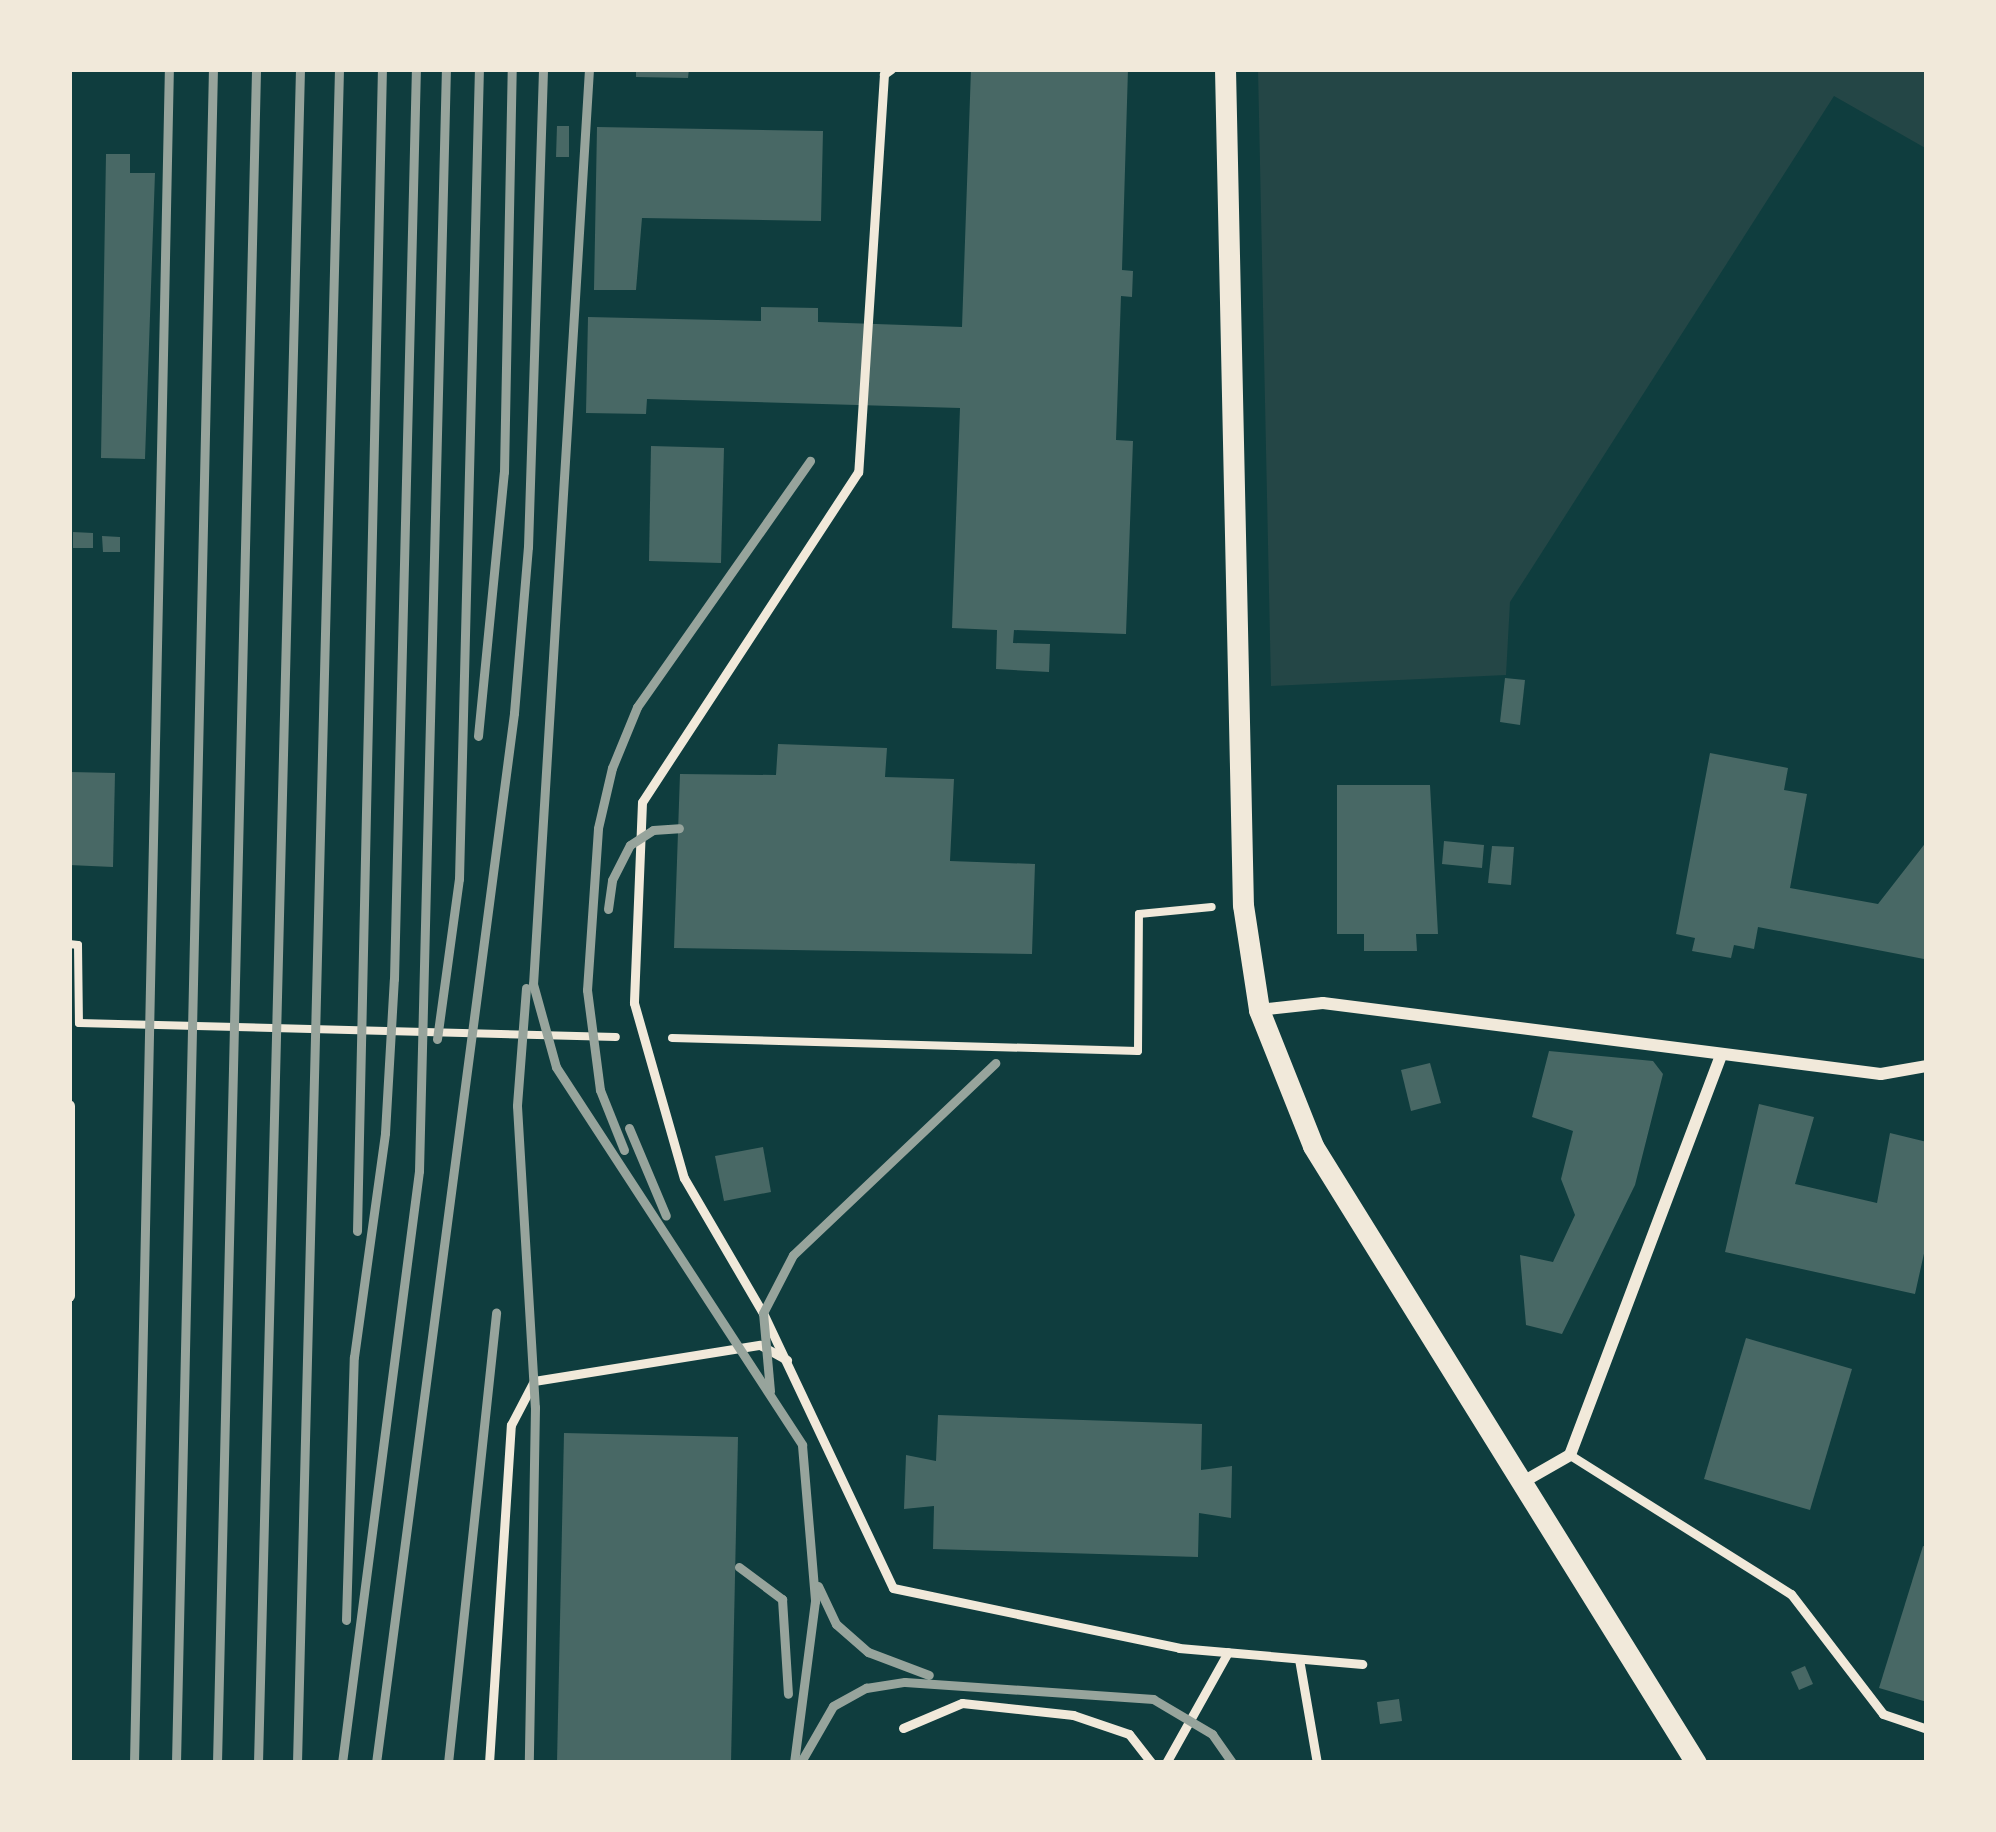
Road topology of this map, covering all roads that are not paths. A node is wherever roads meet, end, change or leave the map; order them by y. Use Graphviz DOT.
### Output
graph roads {
  1 [pos="891,69"];
  2 [pos="1226,69"];
  3 [pos="1259,1010"];
  4 [pos="1721,1056"];
  5 [pos="1927,1066"];
  6 [pos="69,1106"];
  7 [pos="69,1296"];
  8 [pos="787,1360"];
  9 [pos="1570,1455"];
  10 [pos="1521,1483"];
  11 [pos="1228,1652"];
  12 [pos="1299,1659"];
  13 [pos="1362,1664"];
  14 [pos="902,1729"];
  15 [pos="1927,1730"];
  16 [pos="489,1763"];
  17 [pos="1152,1763"];
  18 [pos="1166,1763"];
  19 [pos="1316,1763"];
  20 [pos="1696,1763"];
  1 -- 8 [label="lane"];
  2 -- 3 [label="street"];
  3 -- 4 [label="street"];
  3 -- 10 [label="street"];
  4 -- 5 [label="street"];
  4 -- 9 [label="street"];
  6 -- 7 [label="street"];
  8 -- 11 [label="lane"];
  8 -- 16 [label="lane"];
  9 -- 10 [label="street"];
  9 -- 15 [label="lane"];
  10 -- 20 [label="street"];
  11 -- 12 [label="lane"];
  11 -- 18 [label="lane"];
  12 -- 13 [label="lane"];
  12 -- 19 [label="lane"];
  14 -- 17 [label="lane"];
}
